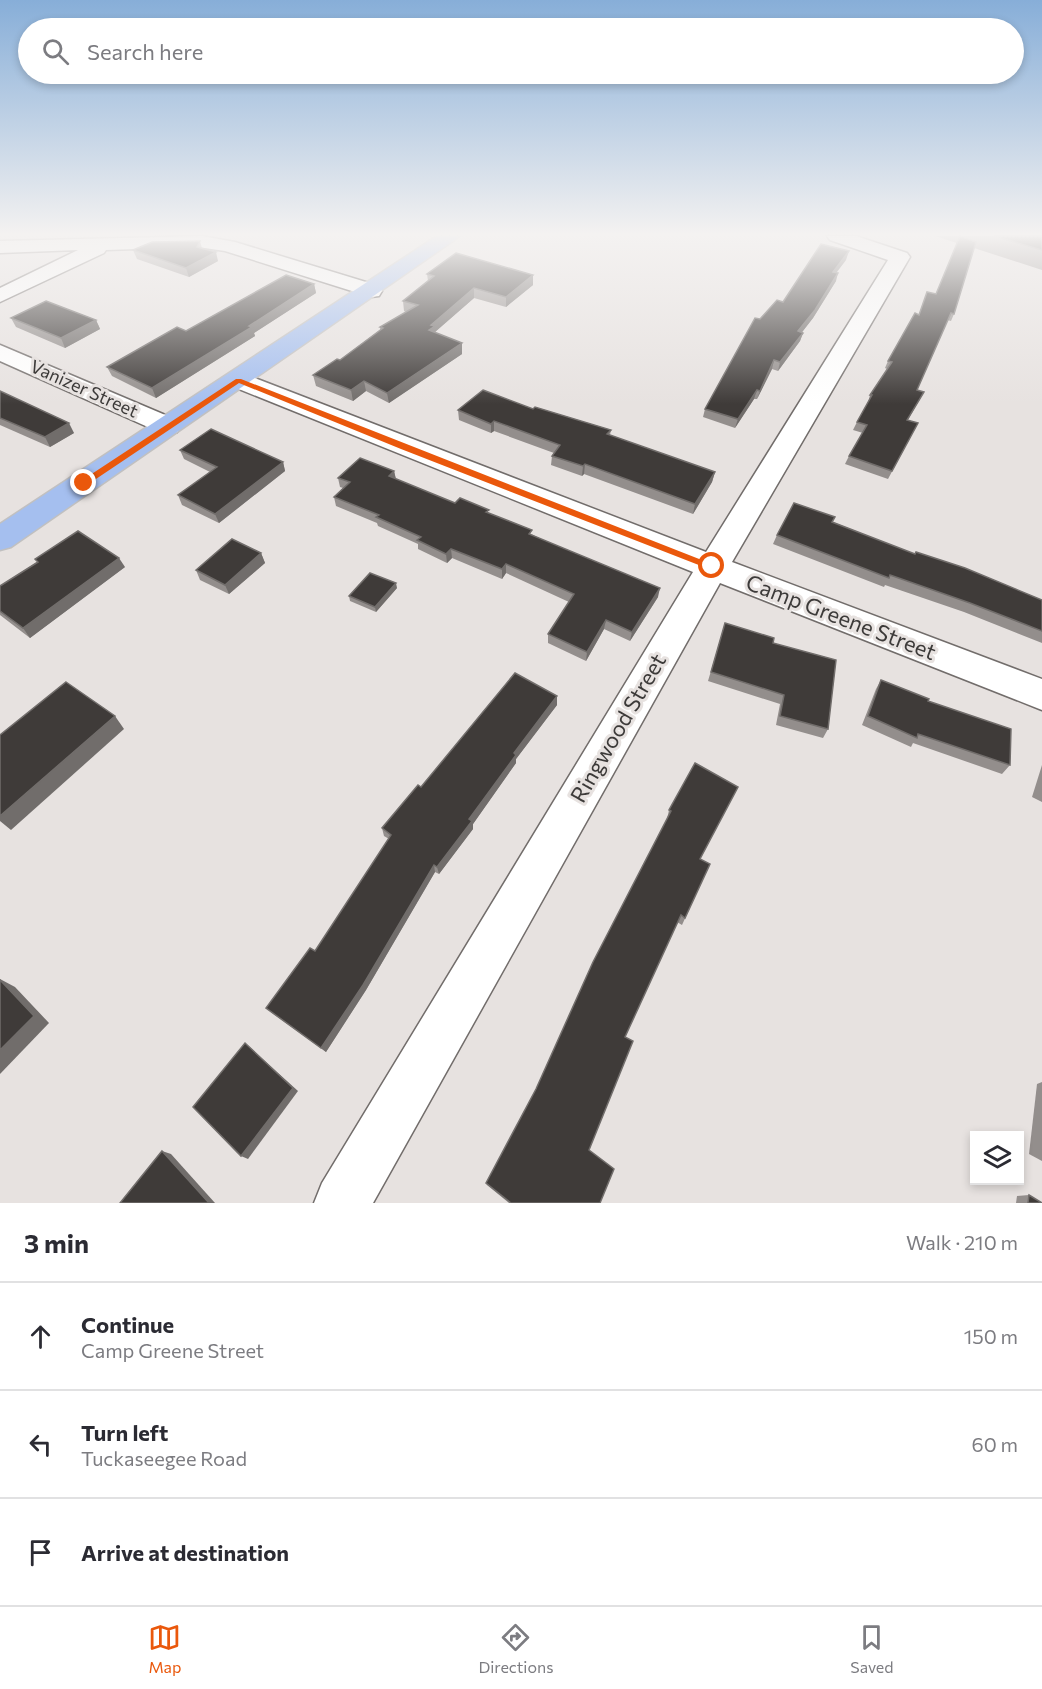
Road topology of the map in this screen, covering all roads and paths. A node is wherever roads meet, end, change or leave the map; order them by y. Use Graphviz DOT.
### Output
graph roads {
  1 [pos="369,292"];
  2 [pos="879,292"];
  3 [pos="0,352"];
  4 [pos="238,380"];
  5 [pos="168,426"];
  6 [pos="0,539"];
  7 [pos="712,566"];
  8 [pos="1042,695"];
  9 [pos="342,1203"];
  1 -- 4 [label="main road"];
  2 -- 7 [label="street, Ringwood Street"];
  3 -- 5 [label="street, Vanizer Street"];
  4 -- 5 [label="main road"];
  4 -- 7 [label="street, Camp Greene Street"];
  5 -- 6 [label="main road"];
  7 -- 8 [label="street, Camp Greene Street"];
  7 -- 9 [label="street, Ringwood Street"];
}
